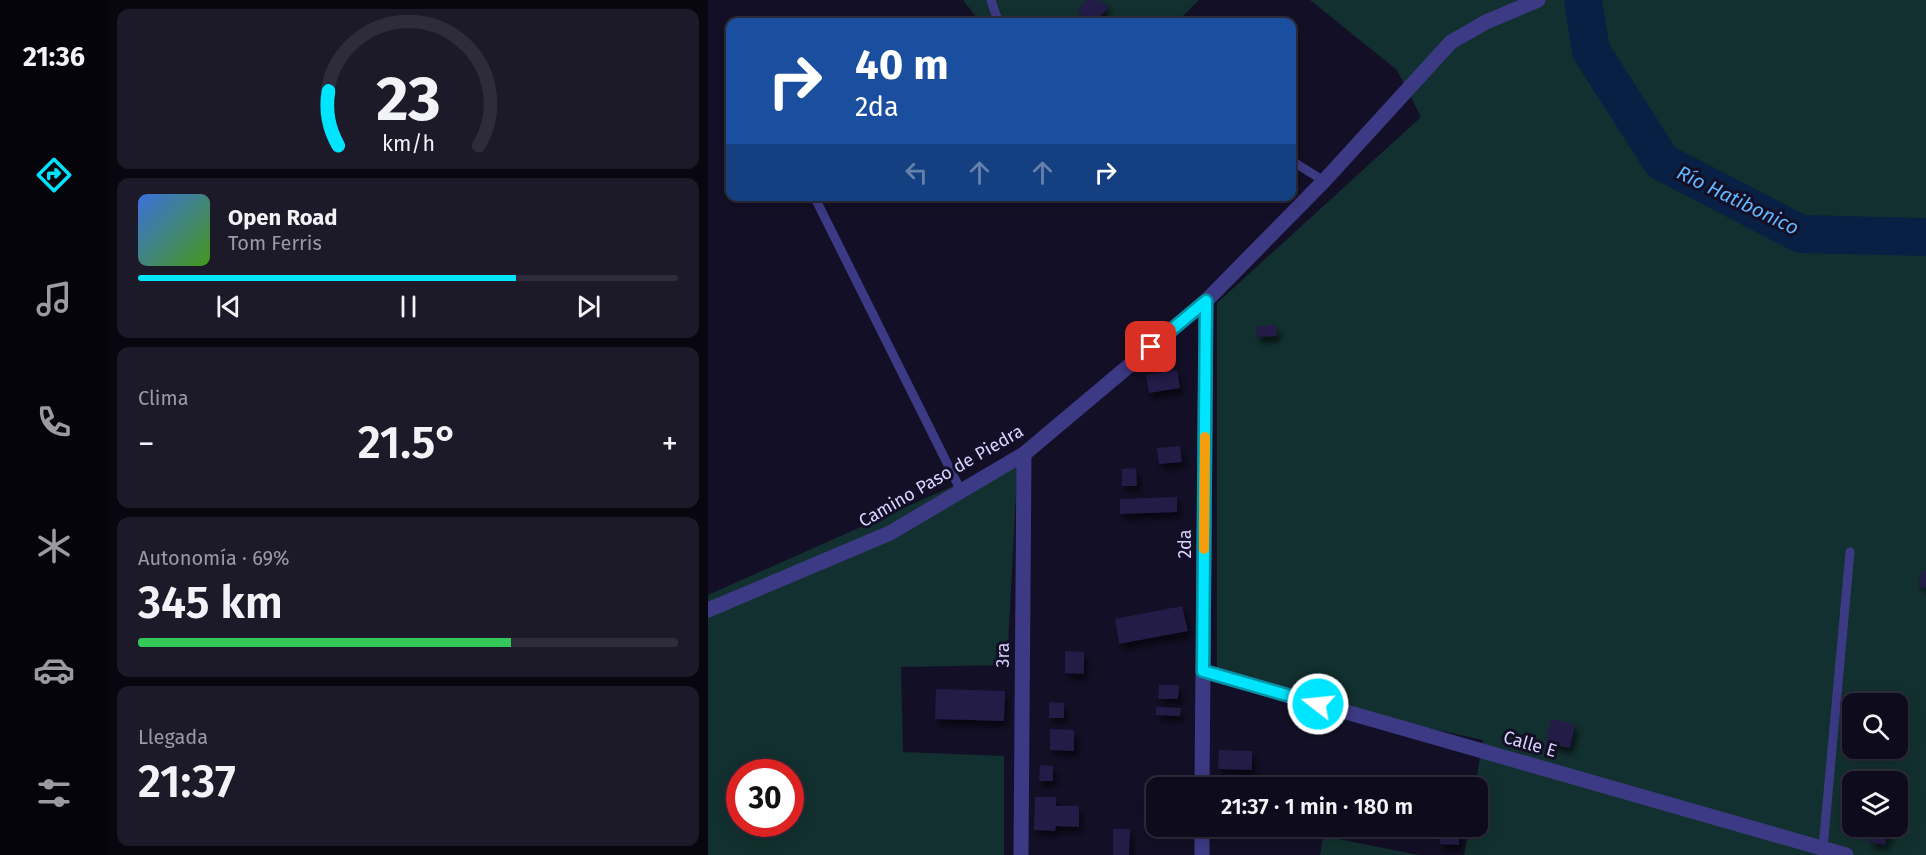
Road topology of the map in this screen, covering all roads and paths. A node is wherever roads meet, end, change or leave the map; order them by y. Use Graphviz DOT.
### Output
graph roads {
  1 [pos="991,0"];
  2 [pos="1538,0"];
  3 [pos="997,18"];
  4 [pos="1296,163"];
  5 [pos="1324,181"];
  6 [pos="816,201"];
  7 [pos="1206,301"];
  8 [pos="1024,454"];
  9 [pos="961,491"];
  10 [pos="1850,552"];
  11 [pos="708,610"];
  12 [pos="1203,671"];
  13 [pos="1202,777"];
  14 [pos="1202,837"];
  15 [pos="1823,848"];
  16 [pos="1021,855"];
  17 [pos="1202,855"];
  18 [pos="1846,855"];
  1 -- 3 [label="lane"];
  2 -- 5 [label="street, Camino Paso de Piedra"];
  4 -- 5 [label="lane"];
  5 -- 7 [label="street, Camino Paso de Piedra"];
  6 -- 9 [label="lane"];
  7 -- 8 [label="street, Camino Paso de Piedra"];
  7 -- 12 [label="street, 2da"];
  8 -- 9 [label="street, Camino Paso de Piedra"];
  8 -- 16 [label="street, 3ra"];
  9 -- 11 [label="street, Camino Paso de Piedra"];
  10 -- 15 [label="lane"];
  12 -- 13 [label="street, 2da"];
  12 -- 15 [label="street, Calle E"];
  14 -- 17 [label="street"];
  15 -- 18 [label="street, Calle E"];
}
